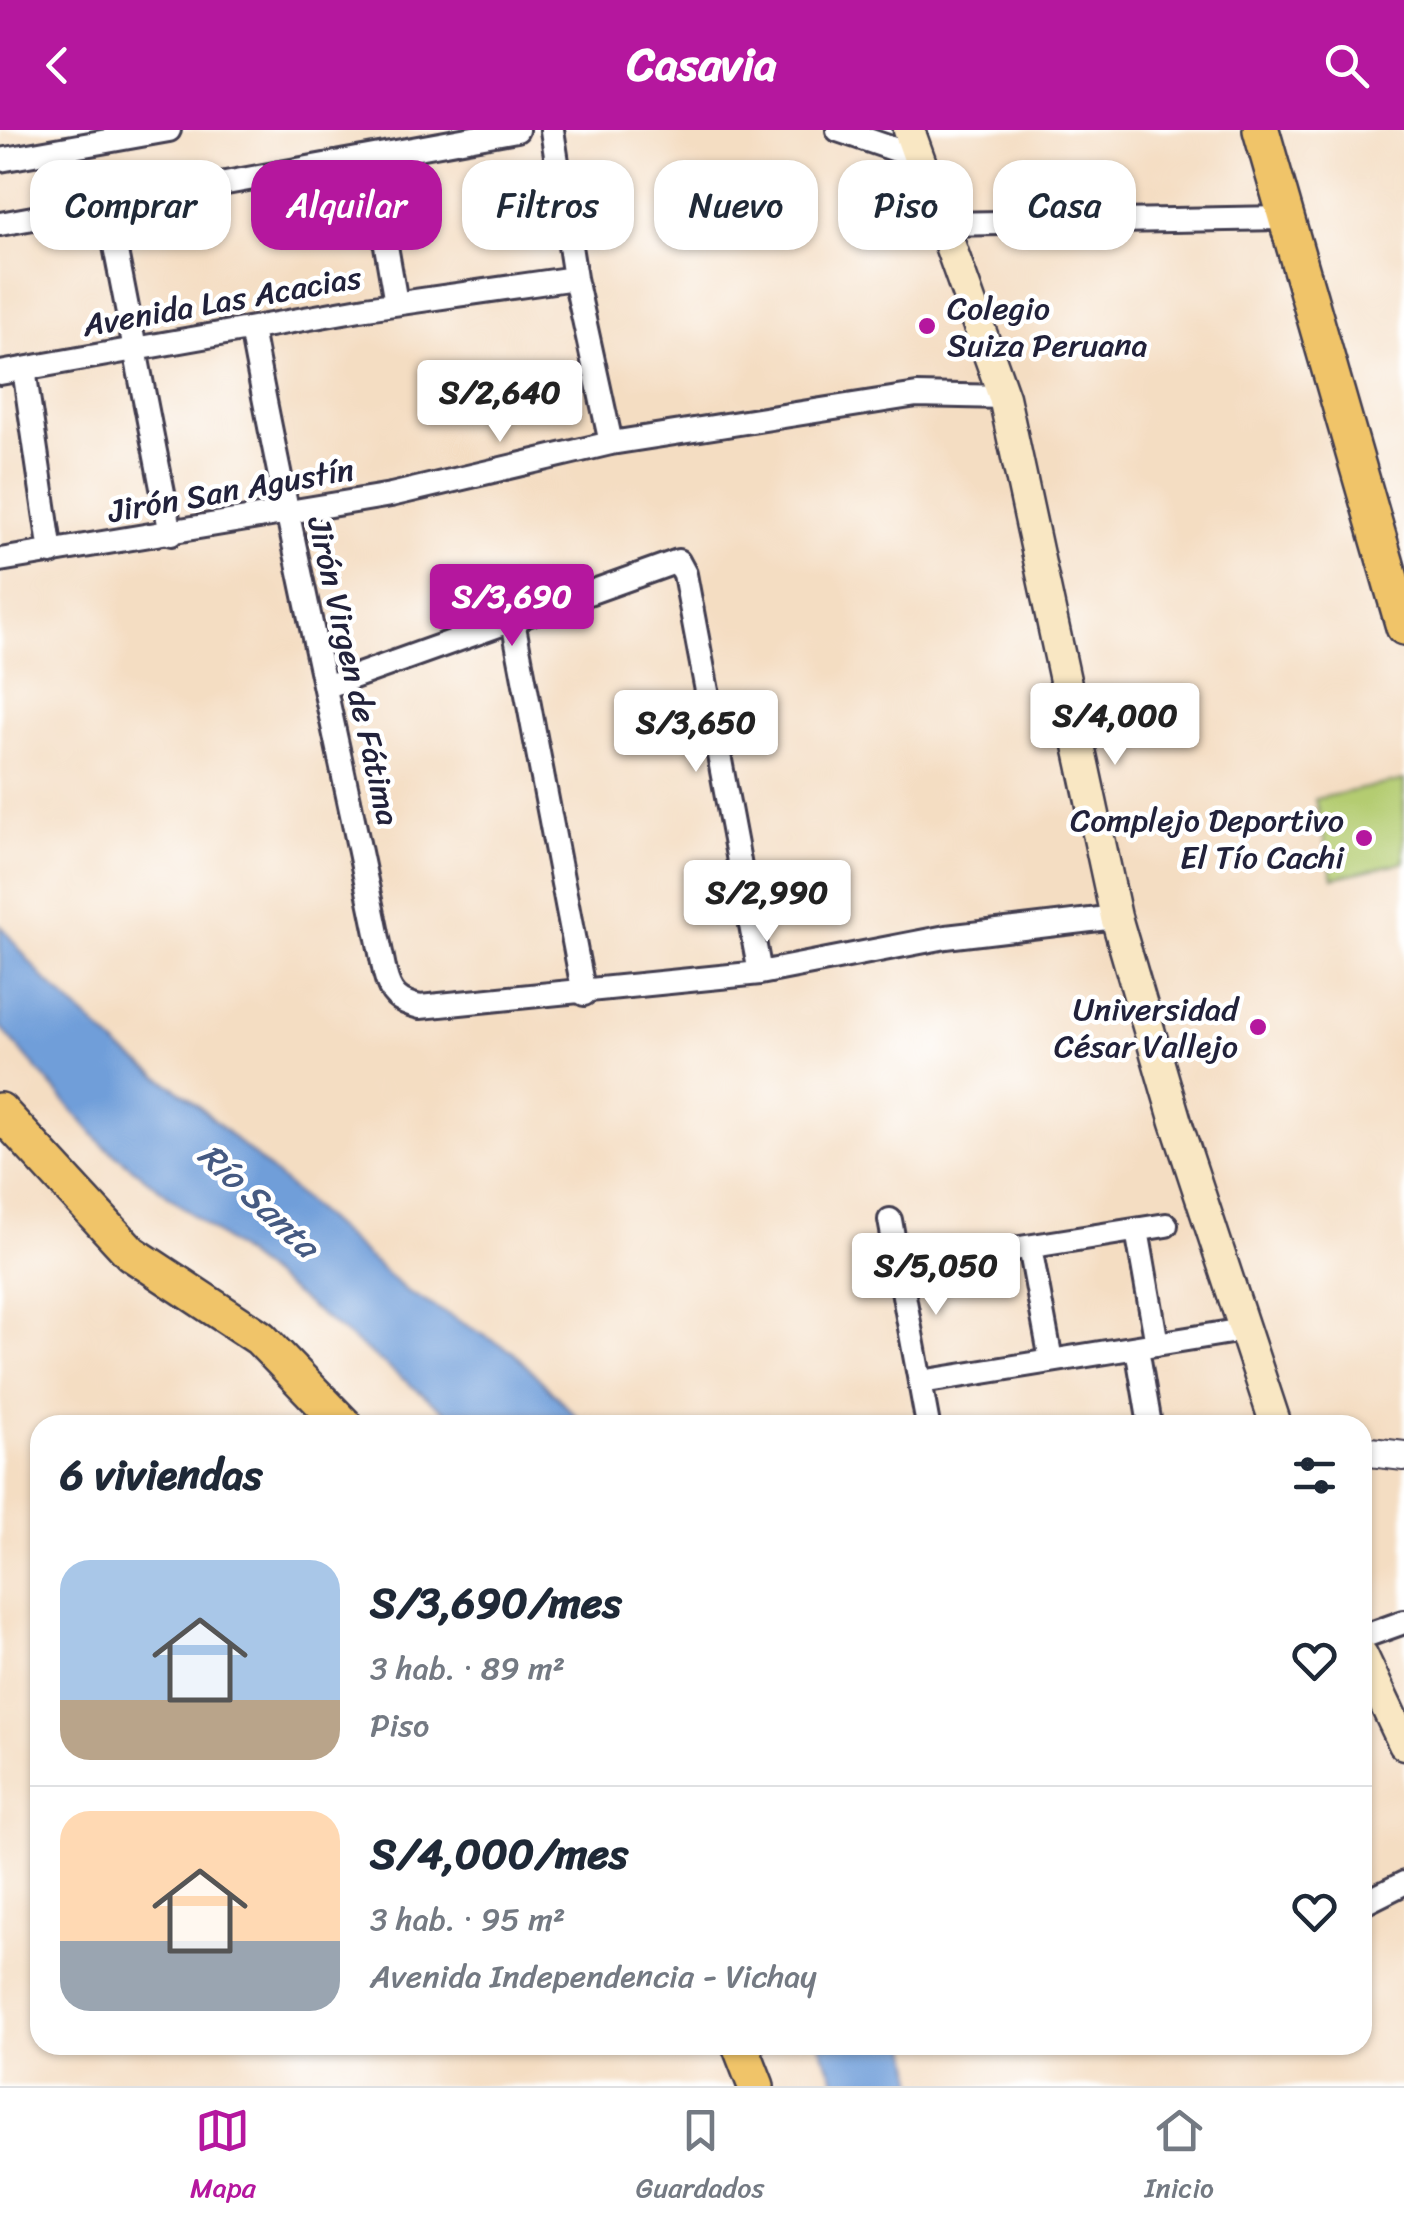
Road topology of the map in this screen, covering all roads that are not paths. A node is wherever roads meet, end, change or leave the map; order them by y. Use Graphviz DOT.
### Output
graph roads {
  1 [pos="169,130"];
  2 [pos="517,130"];
  3 [pos="552,130"];
  4 [pos="838,130"];
  5 [pos="1261,130"];
  6 [pos="118,134"];
  7 [pos="914,144"];
  8 [pos="0,160"];
  9 [pos="371,160"];
  10 [pos="1287,218"];
  11 [pos="30,219"];
  12 [pos="973,223"];
  13 [pos="0,224"];
  14 [pos="115,250"];
  15 [pos="387,250"];
  16 [pos="953,250"];
  17 [pos="575,278"];
  18 [pos="396,304"];
  19 [pos="251,329"];
  20 [pos="134,352"];
  21 [pos="24,370"];
  22 [pos="0,374"];
  23 [pos="1004,397"];
  24 [pos="611,443"];
  25 [pos="285,512"];
  26 [pos="171,534"];
  27 [pos="51,553"];
  28 [pos="0,560"];
  29 [pos="513,621"];
  30 [pos="1404,627"];
  31 [pos="328,686"];
  32 [pos="1116,917"];
  33 [pos="760,973"];
  34 [pos="584,994"];
  35 [pos="0,1111"];
  36 [pos="890,1220"];
  37 [pos="1166,1226"];
  38 [pos="1137,1230"];
  39 [pos="1030,1248"];
  40 [pos="900,1267"];
  41 [pos="1243,1330"];
  42 [pos="1147,1346"];
  43 [pos="1051,1360"];
  44 [pos="921,1382"];
  45 [pos="334,1415"];
  46 [pos="926,1415"];
  47 [pos="1150,1415"];
  48 [pos="1273,1415"];
  49 [pos="1372,1452"];
  50 [pos="1404,1456"];
  51 [pos="1404,1622"];
  52 [pos="1372,1648"];
  53 [pos="1372,1675"];
  54 [pos="1404,1744"];
  55 [pos="1404,1883"];
  56 [pos="1372,1899"];
  57 [pos="744,2055"];
  58 [pos="756,2086"];
  1 -- 6 [label="street"];
  2 -- 9 [label="street"];
  3 -- 17 [label="street"];
  4 -- 7 [label="street"];
  5 -- 10 [label="main road"];
  6 -- 8 [label="street"];
  10 -- 12 [label="street"];
  10 -- 30 [label="main road"];
  11 -- 13 [label="street"];
  14 -- 20 [label="street"];
  15 -- 18 [label="street"];
  16 -- 23 [label="main road"];
  17 -- 18 [label="street, Avenida Las Acacias"];
  17 -- 24 [label="street"];
  18 -- 19 [label="street, Avenida Las Acacias"];
  19 -- 20 [label="street, Avenida Las Acacias"];
  19 -- 25 [label="street, Jirón Virgen de Fátima"];
  20 -- 21 [label="street, Avenida Las Acacias"];
  20 -- 26 [label="street"];
  21 -- 22 [label="street, Avenida Las Acacias"];
  21 -- 27 [label="street"];
  23 -- 24 [label="street, Jirón San Agustín"];
  23 -- 32 [label="main road"];
  24 -- 25 [label="street, Jirón San Agustín"];
  25 -- 26 [label="street, Jirón San Agustín"];
  25 -- 31 [label="street, Jirón Virgen de Fátima"];
  26 -- 27 [label="street, Jirón San Agustín"];
  27 -- 28 [label="street, Jirón San Agustín"];
  29 -- 31 [label="street"];
  29 -- 33 [label="street"];
  29 -- 34 [label="street"];
  31 -- 34 [label="street, Jirón Virgen de Fátima"];
  32 -- 33 [label="street"];
  32 -- 41 [label="main road"];
  33 -- 34 [label="street"];
  35 -- 45 [label="main road"];
  36 -- 40 [label="street"];
  37 -- 38 [label="street"];
  38 -- 39 [label="street"];
  38 -- 42 [label="street"];
  39 -- 40 [label="street"];
  39 -- 43 [label="street"];
  40 -- 44 [label="street"];
  41 -- 42 [label="street"];
  41 -- 48 [label="main road"];
  42 -- 43 [label="street"];
  42 -- 47 [label="street"];
  43 -- 44 [label="street"];
  44 -- 46 [label="street"];
  49 -- 50 [label="street"];
  51 -- 52 [label="street"];
  53 -- 54 [label="main road"];
  55 -- 56 [label="street"];
  57 -- 58 [label="main road"];
}
